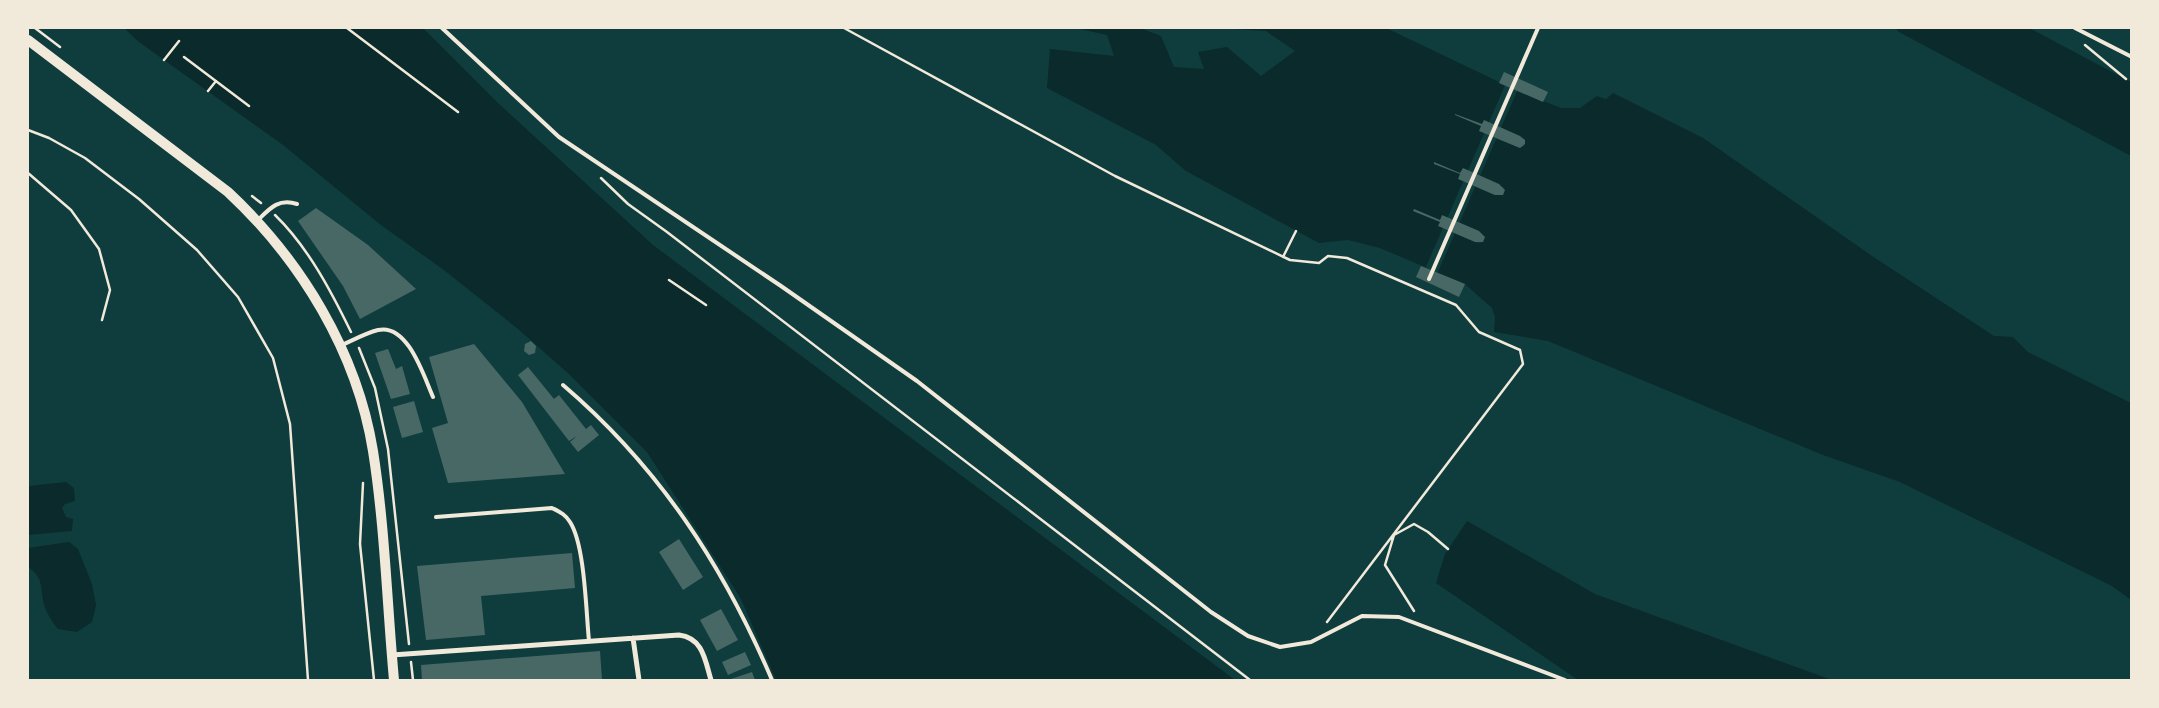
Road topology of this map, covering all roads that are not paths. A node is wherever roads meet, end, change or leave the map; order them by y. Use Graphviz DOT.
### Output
graph roads {
  1 [pos="442,28"];
  2 [pos="1538,28"];
  3 [pos="2075,28"];
  4 [pos="28,40"];
  5 [pos="2132,57"];
  6 [pos="297,204"];
  7 [pos="258,220"];
  8 [pos="1429,279"];
  9 [pos="340,346"];
  10 [pos="564,385"];
  11 [pos="433,398"];
  12 [pos="436,517"];
  13 [pos="633,638"];
  14 [pos="589,641"];
  15 [pos="392,656"];
  16 [pos="394,680"];
  17 [pos="639,680"];
  18 [pos="711,680"];
  19 [pos="772,680"];
  20 [pos="1565,680"];
  1 -- 20 [label="lane"];
  2 -- 8 [label="lane"];
  3 -- 5 [label="lane"];
  4 -- 7 [label="main road"];
  6 -- 7 [label="lane"];
  7 -- 9 [label="main road"];
  9 -- 11 [label="lane"];
  9 -- 15 [label="main road"];
  10 -- 19 [label="lane"];
  12 -- 14 [label="lane"];
  13 -- 14 [label="street"];
  13 -- 17 [label="street"];
  13 -- 18 [label="street"];
  14 -- 15 [label="street"];
  15 -- 16 [label="main road"];
}
